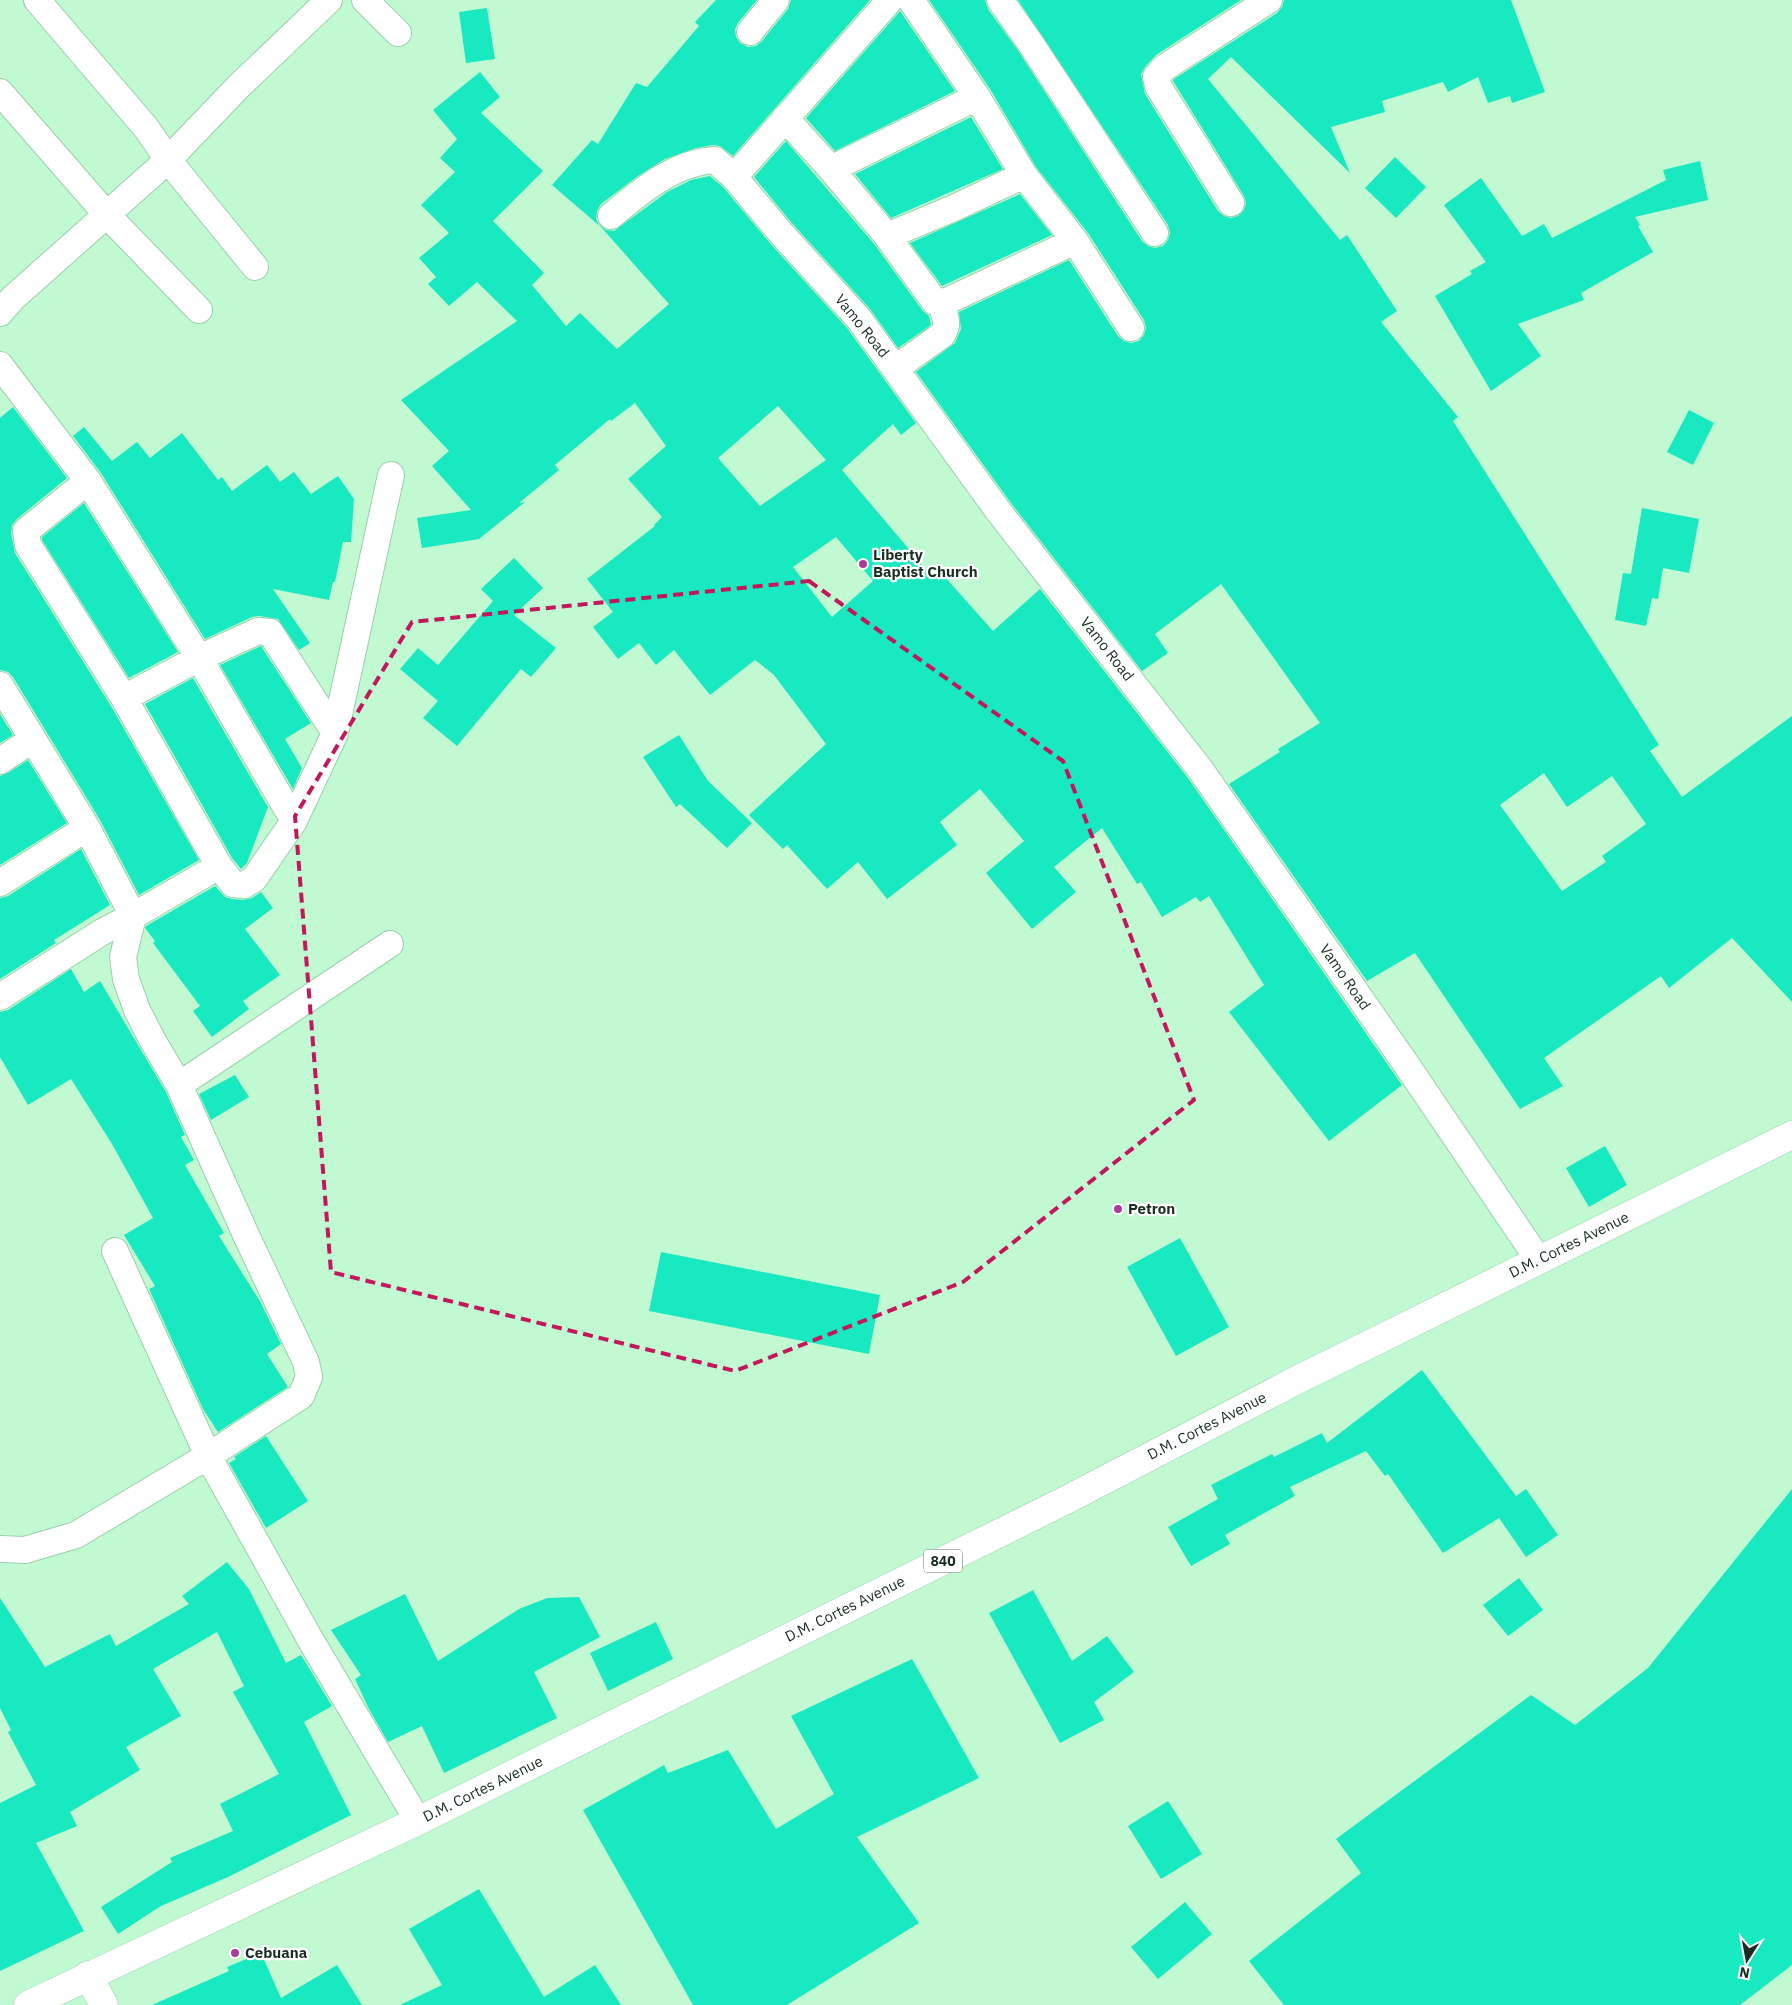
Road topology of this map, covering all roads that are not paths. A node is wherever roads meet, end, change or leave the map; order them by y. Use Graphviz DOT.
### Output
graph roads {
  1 [pos="37,0"];
  2 [pos="329,0"];
  3 [pos="366,0"];
  4 [pos="776,0"];
  5 [pos="890,0"];
  6 [pos="910,0"];
  7 [pos="1000,0"];
  8 [pos="1269,0"];
  9 [pos="750,32"];
  10 [pos="398,33"];
  11 [pos="0,92"];
  12 [pos="978,97"];
  13 [pos="785,118"];
  14 [pos="168,160"];
  15 [pos="831,169"];
  16 [pos="1024,175"];
  17 [pos="734,177"];
  18 [pos="1231,202"];
  19 [pos="108,216"];
  20 [pos="611,216"];
  21 [pos="1155,233"];
  22 [pos="887,236"];
  23 [pos="1075,241"];
  24 [pos="255,267"];
  25 [pos="941,302"];
  26 [pos="199,310"];
  27 [pos="0,313"];
  28 [pos="1131,328"];
  29 [pos="0,365"];
  30 [pos="896,368"];
  31 [pos="391,475"];
  32 [pos="88,481"];
  33 [pos="199,658"];
  34 [pos="0,685"];
  35 [pos="124,698"];
  36 [pos="335,733"];
  37 [pos="33,739"];
  38 [pos="0,761"];
  39 [pos="294,821"];
  40 [pos="87,828"];
  41 [pos="219,866"];
  42 [pos="0,883"];
  43 [pos="133,916"];
  44 [pos="390,944"];
  45 [pos="0,996"];
  46 [pos="179,1085"];
  47 [pos="1792,1135"];
  48 [pos="115,1251"];
  49 [pos="1538,1259"];
  50 [pos="208,1456"];
  51 [pos="0,1549"];
  52 [pos="418,1821"];
  53 [pos="88,1975"];
  54 [pos="28,2005"];
  55 [pos="104,2005"];
  1 -- 14 [label="street"];
  2 -- 14 [label="street"];
  3 -- 10 [label="street"];
  4 -- 9 [label="street"];
  5 -- 13 [label="street"];
  6 -- 12 [label="street"];
  7 -- 21 [label="street"];
  8 -- 18 [label="street"];
  11 -- 19 [label="street"];
  12 -- 15 [label="street"];
  12 -- 16 [label="street"];
  13 -- 15 [label="street"];
  13 -- 17 [label="street"];
  14 -- 19 [label="street"];
  14 -- 24 [label="street"];
  15 -- 22 [label="street"];
  16 -- 22 [label="street"];
  16 -- 23 [label="street"];
  17 -- 20 [label="street, Vamo Road"];
  17 -- 30 [label="street, Vamo Road"];
  19 -- 26 [label="street"];
  19 -- 27 [label="street"];
  22 -- 25 [label="street"];
  23 -- 25 [label="street"];
  23 -- 28 [label="street"];
  25 -- 30 [label="street"];
  29 -- 32 [label="street"];
  30 -- 49 [label="street, Vamo Road"];
  31 -- 36 [label="street"];
  32 -- 33 [label="street"];
  32 -- 35 [label="street"];
  33 -- 35 [label="street"];
  33 -- 36 [label="street"];
  33 -- 39 [label="street"];
  34 -- 37 [label="street"];
  35 -- 41 [label="street"];
  36 -- 39 [label="street"];
  37 -- 38 [label="street"];
  37 -- 40 [label="street"];
  39 -- 41 [label="street"];
  40 -- 42 [label="street"];
  40 -- 43 [label="street"];
  41 -- 43 [label="street"];
  43 -- 45 [label="street"];
  43 -- 46 [label="street"];
  44 -- 46 [label="street"];
  46 -- 50 [label="street"];
  47 -- 49 [label="main road, D.M. Cortes Avenue / 840"];
  48 -- 50 [label="street"];
  49 -- 52 [label="main road, D.M. Cortes Avenue / 840"];
  50 -- 51 [label="street"];
  50 -- 52 [label="street"];
  52 -- 53 [label="main road, D.M. Cortes Avenue / 840"];
  53 -- 54 [label="main road, D.M. Cortes Avenue / 840"];
  53 -- 55 [label="main road"];
}
